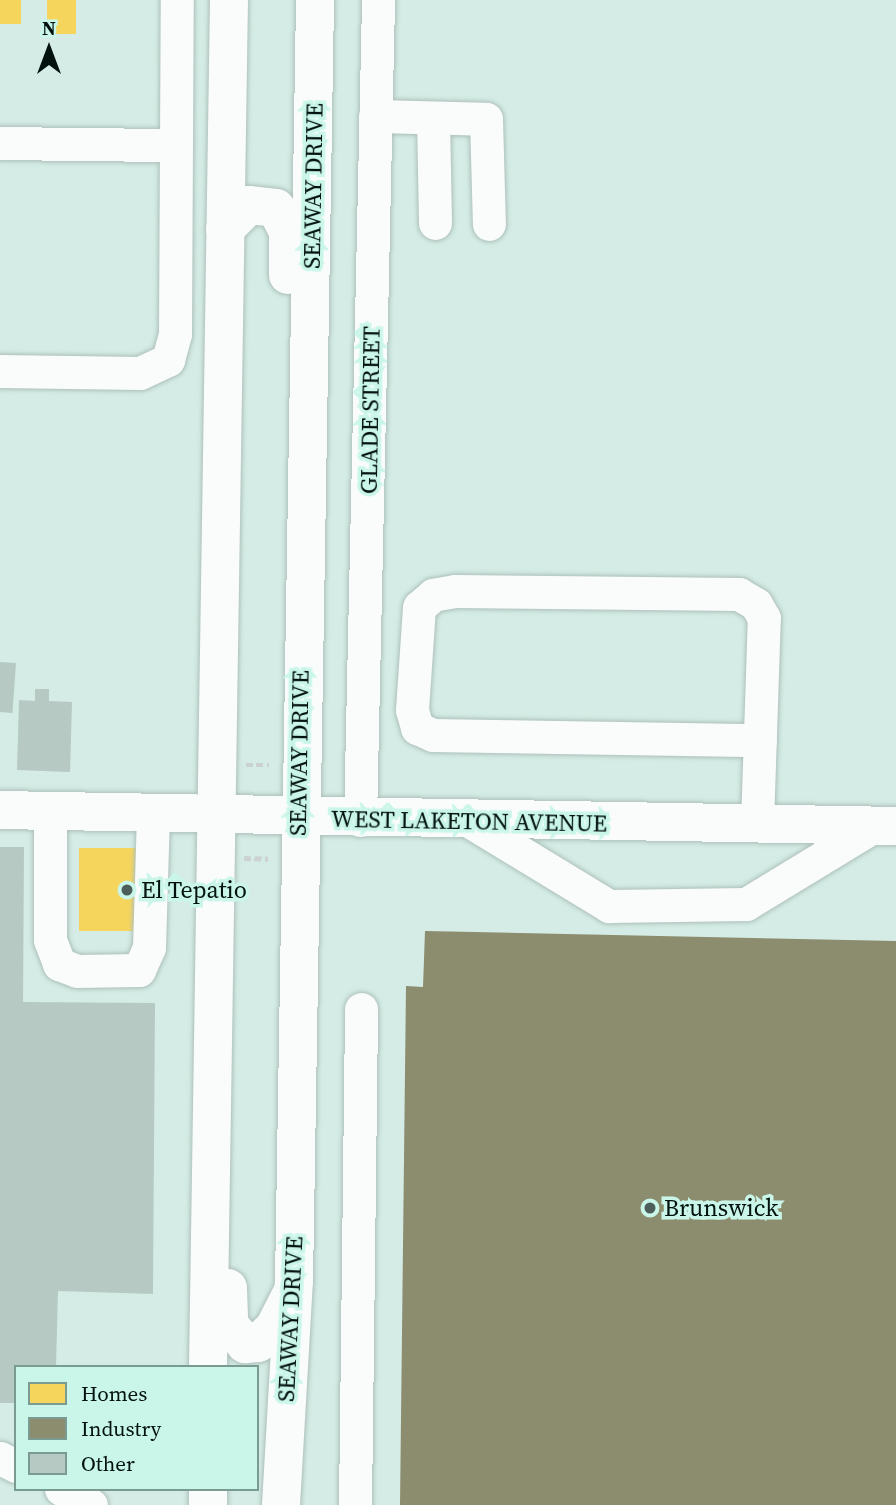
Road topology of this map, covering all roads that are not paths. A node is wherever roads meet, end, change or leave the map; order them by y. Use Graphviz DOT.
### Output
graph roads {
  1 [pos="177,0"];
  2 [pos="229,0"];
  3 [pos="315,0"];
  4 [pos="377,0"];
  5 [pos="375,117"];
  6 [pos="433,118"];
  7 [pos="0,143"];
  8 [pos="176,145"];
  9 [pos="435,222"];
  10 [pos="489,224"];
  11 [pos="225,229"];
  12 [pos="0,371"];
  13 [pos="760,740"];
  14 [pos="284,762"];
  15 [pos="0,810"];
  16 [pos="50,811"];
  17 [pos="153,813"];
  18 [pos="214,814"];
  19 [pos="297,820"];
  20 [pos="360,820"];
  21 [pos="469,821"];
  22 [pos="757,824"];
  23 [pos="886,825"];
  24 [pos="228,866"];
  25 [pos="360,1009"];
  26 [pos="294,1282"];
  27 [pos="208,1365"];
  28 [pos="65,1491"];
  29 [pos="91,1505"];
  30 [pos="281,1505"];
  31 [pos="355,1505"];
  1 -- 8 [label="street"];
  2 -- 11 [label="main road"];
  3 -- 14 [label="main road, SEAWAY DRIVE"];
  4 -- 5 [label="street, GLADE STREET"];
  5 -- 6 [label="street"];
  5 -- 20 [label="street, GLADE STREET"];
  6 -- 9 [label="street"];
  6 -- 10 [label="street"];
  7 -- 8 [label="street"];
  8 -- 12 [label="street"];
  11 -- 14 [label="main road"];
  11 -- 18 [label="main road"];
  13 -- 13 [label="street"];
  13 -- 22 [label="street"];
  14 -- 19 [label="main road, SEAWAY DRIVE"];
  15 -- 16 [label="main road, WEST LAKETON AVENUE"];
  16 -- 17 [label="main road, WEST LAKETON AVENUE"];
  16 -- 17 [label="street"];
  17 -- 18 [label="main road, WEST LAKETON AVENUE"];
  18 -- 19 [label="main road, WEST LAKETON AVENUE"];
  18 -- 24 [label="main road"];
  19 -- 20 [label="main road, WEST LAKETON AVENUE"];
  19 -- 26 [label="main road, SEAWAY DRIVE"];
  20 -- 21 [label="main road, WEST LAKETON AVENUE"];
  21 -- 22 [label="main road, WEST LAKETON AVENUE"];
  21 -- 23 [label="street"];
  22 -- 23 [label="main road, WEST LAKETON AVENUE"];
  24 -- 26 [label="main road"];
  24 -- 27 [label="main road"];
  25 -- 31 [label="street"];
  26 -- 30 [label="main road, SEAWAY DRIVE"];
  28 -- 29 [label="street"];
}
